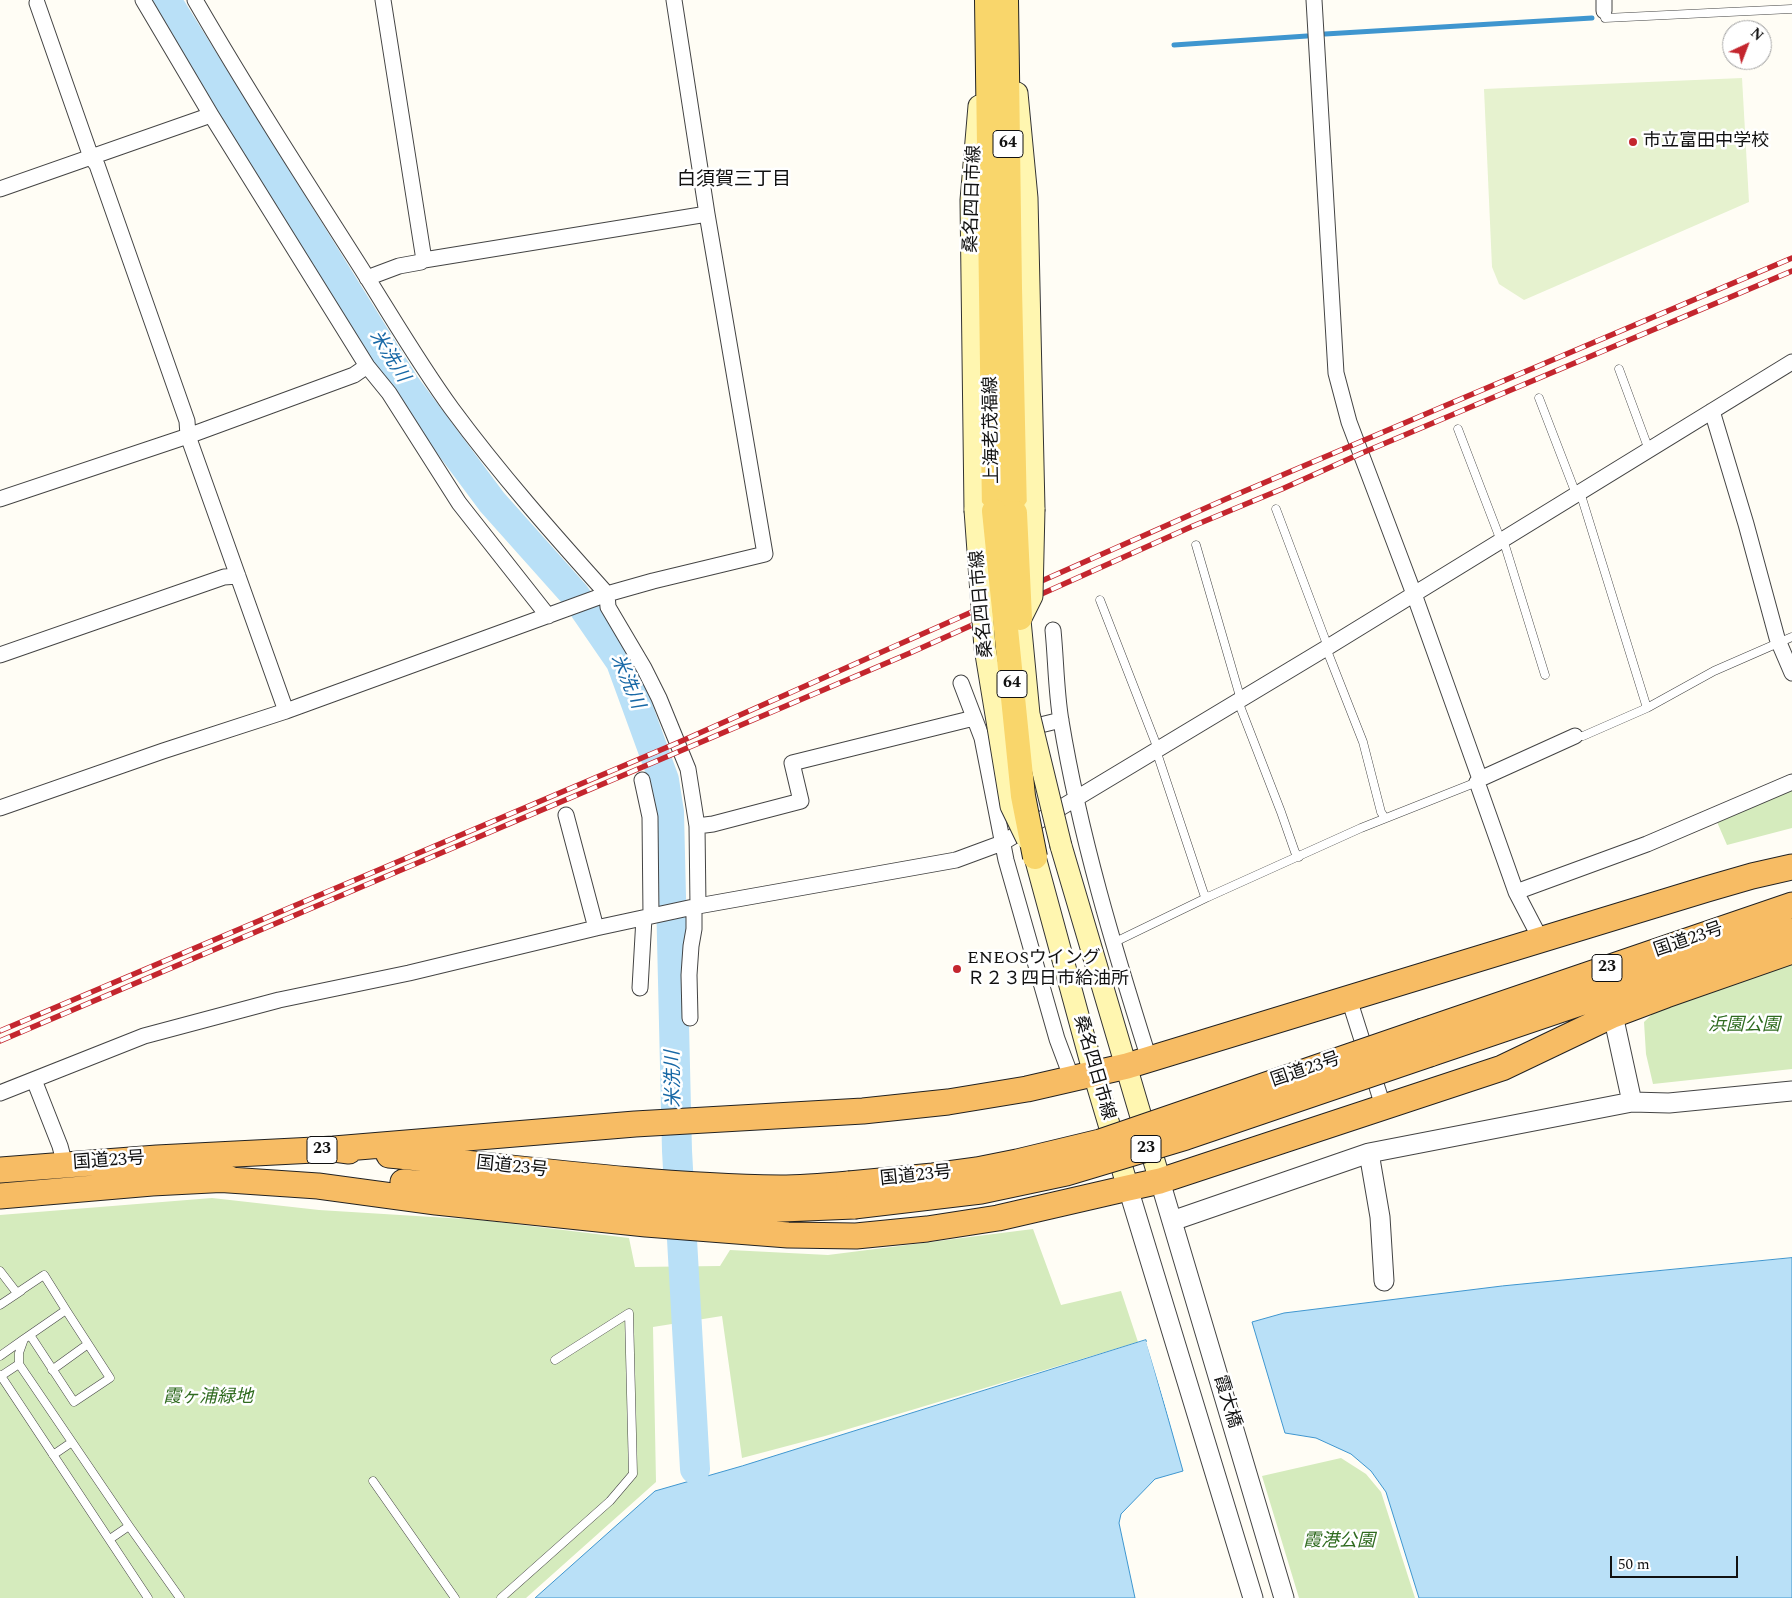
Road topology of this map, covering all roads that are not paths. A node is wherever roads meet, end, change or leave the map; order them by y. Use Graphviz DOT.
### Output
graph roads {
  1 [pos="143,0"];
  2 [pos="195,0"];
  3 [pos="383,0"];
  4 [pos="674,0"];
  5 [pos="978,0"];
  6 [pos="987,0"];
  7 [pos="1006,0"];
  8 [pos="1012,0"];
  9 [pos="1314,0"];
  10 [pos="37,3"];
  11 [pos="1604,5"];
  12 [pos="1791,9"];
  13 [pos="211,115"];
  14 [pos="91,157"];
  15 [pos="0,189"];
  16 [pos="707,214"];
  17 [pos="424,260"];
  18 [pos="367,278"];
  19 [pos="1000,287"];
  20 [pos="1792,362"];
  21 [pos="368,366"];
  22 [pos="1619,369"];
  23 [pos="1538,398"];
  24 [pos="1712,411"];
  25 [pos="1458,429"];
  26 [pos="188,436"];
  27 [pos="1649,450"];
  28 [pos="1578,493"];
  29 [pos="0,499"];
  30 [pos="1276,510"];
  31 [pos="1004,511"];
  32 [pos="1502,540"];
  33 [pos="1196,545"];
  34 [pos="238,576"];
  35 [pos="1414,594"];
  36 [pos="604,595"];
  37 [pos="1100,600"];
  38 [pos="554,613"];
  39 [pos="1020,620"];
  40 [pos="1053,630"];
  41 [pos="1786,639"];
  42 [pos="1327,647"];
  43 [pos="0,656"];
  44 [pos="1792,673"];
  45 [pos="1545,674"];
  46 [pos="961,683"];
  47 [pos="1239,700"];
  48 [pos="1647,708"];
  49 [pos="286,710"];
  50 [pos="974,718"];
  51 [pos="1061,720"];
  52 [pos="1575,736"];
  53 [pos="982,738"];
  54 [pos="1157,750"];
  55 [pos="642,780"];
  56 [pos="1478,780"];
  57 [pos="1792,782"];
  58 [pos="1076,798"];
  59 [pos="0,808"];
  60 [pos="566,816"];
  61 [pos="1385,818"];
  62 [pos="697,826"];
  63 [pos="1002,843"];
  64 [pos="1035,857"];
  65 [pos="1299,857"];
  66 [pos="1792,867"];
  67 [pos="1516,892"];
  68 [pos="1208,897"];
  69 [pos="1792,906"];
  70 [pos="694,908"];
  71 [pos="647,917"];
  72 [pos="596,928"];
  73 [pos="1792,931"];
  74 [pos="1541,940"];
  75 [pos="1112,943"];
  76 [pos="1792,952"];
  77 [pos="640,988"];
  78 [pos="1349,999"];
  79 [pos="1613,1015"];
  80 [pos="690,1018"];
  81 [pos="1426,1043"];
  82 [pos="1138,1063"];
  83 [pos="1083,1076"];
  84 [pos="34,1080"];
  85 [pos="1792,1091"];
  86 [pos="0,1093"];
  87 [pos="1632,1102"];
  88 [pos="1383,1106"];
  89 [pos="334,1149"];
  90 [pos="1369,1153"];
  91 [pos="65,1165"];
  92 [pos="0,1170"];
  93 [pos="1160,1182"];
  94 [pos="1128,1188"];
  95 [pos="0,1196"];
  96 [pos="644,1203"];
  97 [pos="711,1207"];
  98 [pos="1172,1221"];
  99 [pos="0,1271"];
  100 [pos="1384,1281"];
  101 [pos="21,1291"];
  102 [pos="0,1305"];
  103 [pos="66,1310"];
  104 [pos="27,1337"];
  105 [pos="88,1344"];
  106 [pos="0,1356"];
  107 [pos="555,1360"];
  108 [pos="19,1364"];
  109 [pos="52,1370"];
  110 [pos="1,1376"];
  111 [pos="72,1442"];
  112 [pos="53,1455"];
  113 [pos="373,1481"];
  114 [pos="129,1526"];
  115 [pos="110,1539"];
  116 [pos="148,1598"];
  117 [pos="180,1598"];
  118 [pos="455,1598"];
  119 [pos="501,1598"];
  120 [pos="1253,1598"];
  121 [pos="1284,1598"];
  1 -- 13 [label="street"];
  2 -- 18 [label="street"];
  3 -- 17 [label="street"];
  4 -- 16 [label="street"];
  5 -- 31 [label="main road, 桑名四日市線"];
  6 -- 19 [label="main road, 上海老茂福線 / 64"];
  7 -- 19 [label="main road, 上海老茂福線 / 64"];
  8 -- 31 [label="main road"];
  9 -- 35 [label="street"];
  10 -- 14 [label="street"];
  11 -- 12 [label="lane"];
  13 -- 14 [label="street"];
  13 -- 21 [label="street"];
  14 -- 15 [label="street"];
  14 -- 26 [label="street"];
  16 -- 17 [label="street"];
  16 -- 36 [label="street"];
  17 -- 18 [label="street"];
  18 -- 36 [label="street"];
  19 -- 31 [label="main road, 上海老茂福線 / 64"];
  20 -- 24 [label="street"];
  21 -- 26 [label="street"];
  21 -- 38 [label="street"];
  22 -- 27 [label="lane"];
  23 -- 28 [label="lane"];
  24 -- 27 [label="street"];
  24 -- 41 [label="street"];
  25 -- 32 [label="lane"];
  26 -- 29 [label="street"];
  26 -- 34 [label="street"];
  27 -- 28 [label="street"];
  28 -- 32 [label="street"];
  28 -- 48 [label="lane"];
  30 -- 42 [label="lane"];
  31 -- 39 [label="main road, 上海老茂福線 / 64, bridge"];
  31 -- 64 [label="main road, 上海老茂福線 / 64, bridge"];
  32 -- 35 [label="street"];
  32 -- 45 [label="lane"];
  33 -- 47 [label="lane"];
  34 -- 43 [label="street"];
  34 -- 49 [label="street"];
  35 -- 42 [label="street"];
  35 -- 56 [label="street"];
  36 -- 38 [label="street"];
  36 -- 62 [label="street"];
  37 -- 54 [label="lane"];
  38 -- 49 [label="street"];
  39 -- 82 [label="main road, 桑名四日市線, bridge"];
  40 -- 51 [label="street"];
  41 -- 44 [label="street"];
  41 -- 48 [label="lane"];
  42 -- 47 [label="street"];
  42 -- 61 [label="lane"];
  46 -- 50 [label="street"];
  47 -- 54 [label="street"];
  47 -- 65 [label="lane"];
  48 -- 52 [label="lane"];
  49 -- 59 [label="street"];
  50 -- 53 [label="street"];
  50 -- 62 [label="street"];
  51 -- 53 [label="street"];
  51 -- 58 [label="street"];
  52 -- 56 [label="street"];
  53 -- 63 [label="street"];
  54 -- 58 [label="street"];
  54 -- 68 [label="lane"];
  55 -- 71 [label="street"];
  56 -- 61 [label="lane"];
  56 -- 67 [label="street"];
  57 -- 67 [label="street"];
  58 -- 63 [label="street"];
  58 -- 75 [label="street"];
  60 -- 72 [label="street"];
  61 -- 65 [label="lane"];
  62 -- 70 [label="street"];
  63 -- 70 [label="street"];
  63 -- 83 [label="street"];
  64 -- 83 [label="main road, 桑名四日市線"];
  65 -- 68 [label="lane"];
  66 -- 74 [label="highway"];
  67 -- 74 [label="street"];
  68 -- 75 [label="lane"];
  69 -- 81 [label="highway, 国道23号 / 23"];
  70 -- 71 [label="street"];
  70 -- 80 [label="street"];
  71 -- 72 [label="street"];
  71 -- 77 [label="street"];
  72 -- 84 [label="street"];
  73 -- 81 [label="highway, 国道23号 / 23"];
  74 -- 78 [label="highway"];
  75 -- 82 [label="street"];
  76 -- 79 [label="highway"];
  78 -- 82 [label="highway"];
  78 -- 88 [label="street"];
  79 -- 87 [label="street"];
  79 -- 88 [label="highway"];
  81 -- 97 [label="highway, 国道23号 / 23, bridge"];
  82 -- 83 [label="highway"];
  82 -- 93 [label="main road, 桑名四日市線"];
  83 -- 89 [label="highway"];
  83 -- 94 [label="main road, 桑名四日市線"];
  84 -- 86 [label="street"];
  84 -- 91 [label="street"];
  85 -- 87 [label="street"];
  87 -- 90 [label="street"];
  88 -- 93 [label="highway"];
  89 -- 91 [label="highway, 国道23号 / 23"];
  89 -- 96 [label="highway, 国道23号 / 23"];
  90 -- 98 [label="street"];
  90 -- 100 [label="street"];
  91 -- 92 [label="highway, 国道23号 / 23"];
  93 -- 94 [label="highway"];
  93 -- 98 [label="street, 霞大橋"];
  94 -- 97 [label="highway"];
  94 -- 120 [label="street"];
  95 -- 96 [label="highway, 国道23号"];
  96 -- 97 [label="highway, 国道23号 / 23"];
  98 -- 121 [label="street, 霞大橋"];
  99 -- 101 [label="lane"];
  101 -- 102 [label="lane"];
  101 -- 103 [label="lane"];
  103 -- 104 [label="lane"];
  103 -- 105 [label="lane"];
  104 -- 106 [label="lane"];
  104 -- 108 [label="lane"];
  104 -- 109 [label="lane"];
  105 -- 109 [label="lane"];
  105 -- 109 [label="lane"];
  107 -- 119 [label="lane"];
  108 -- 110 [label="lane"];
  108 -- 111 [label="lane"];
  110 -- 112 [label="lane"];
  111 -- 112 [label="lane"];
  111 -- 114 [label="lane"];
  112 -- 115 [label="lane"];
  113 -- 118 [label="lane"];
  114 -- 115 [label="lane"];
  114 -- 117 [label="lane"];
  115 -- 116 [label="lane"];
}
